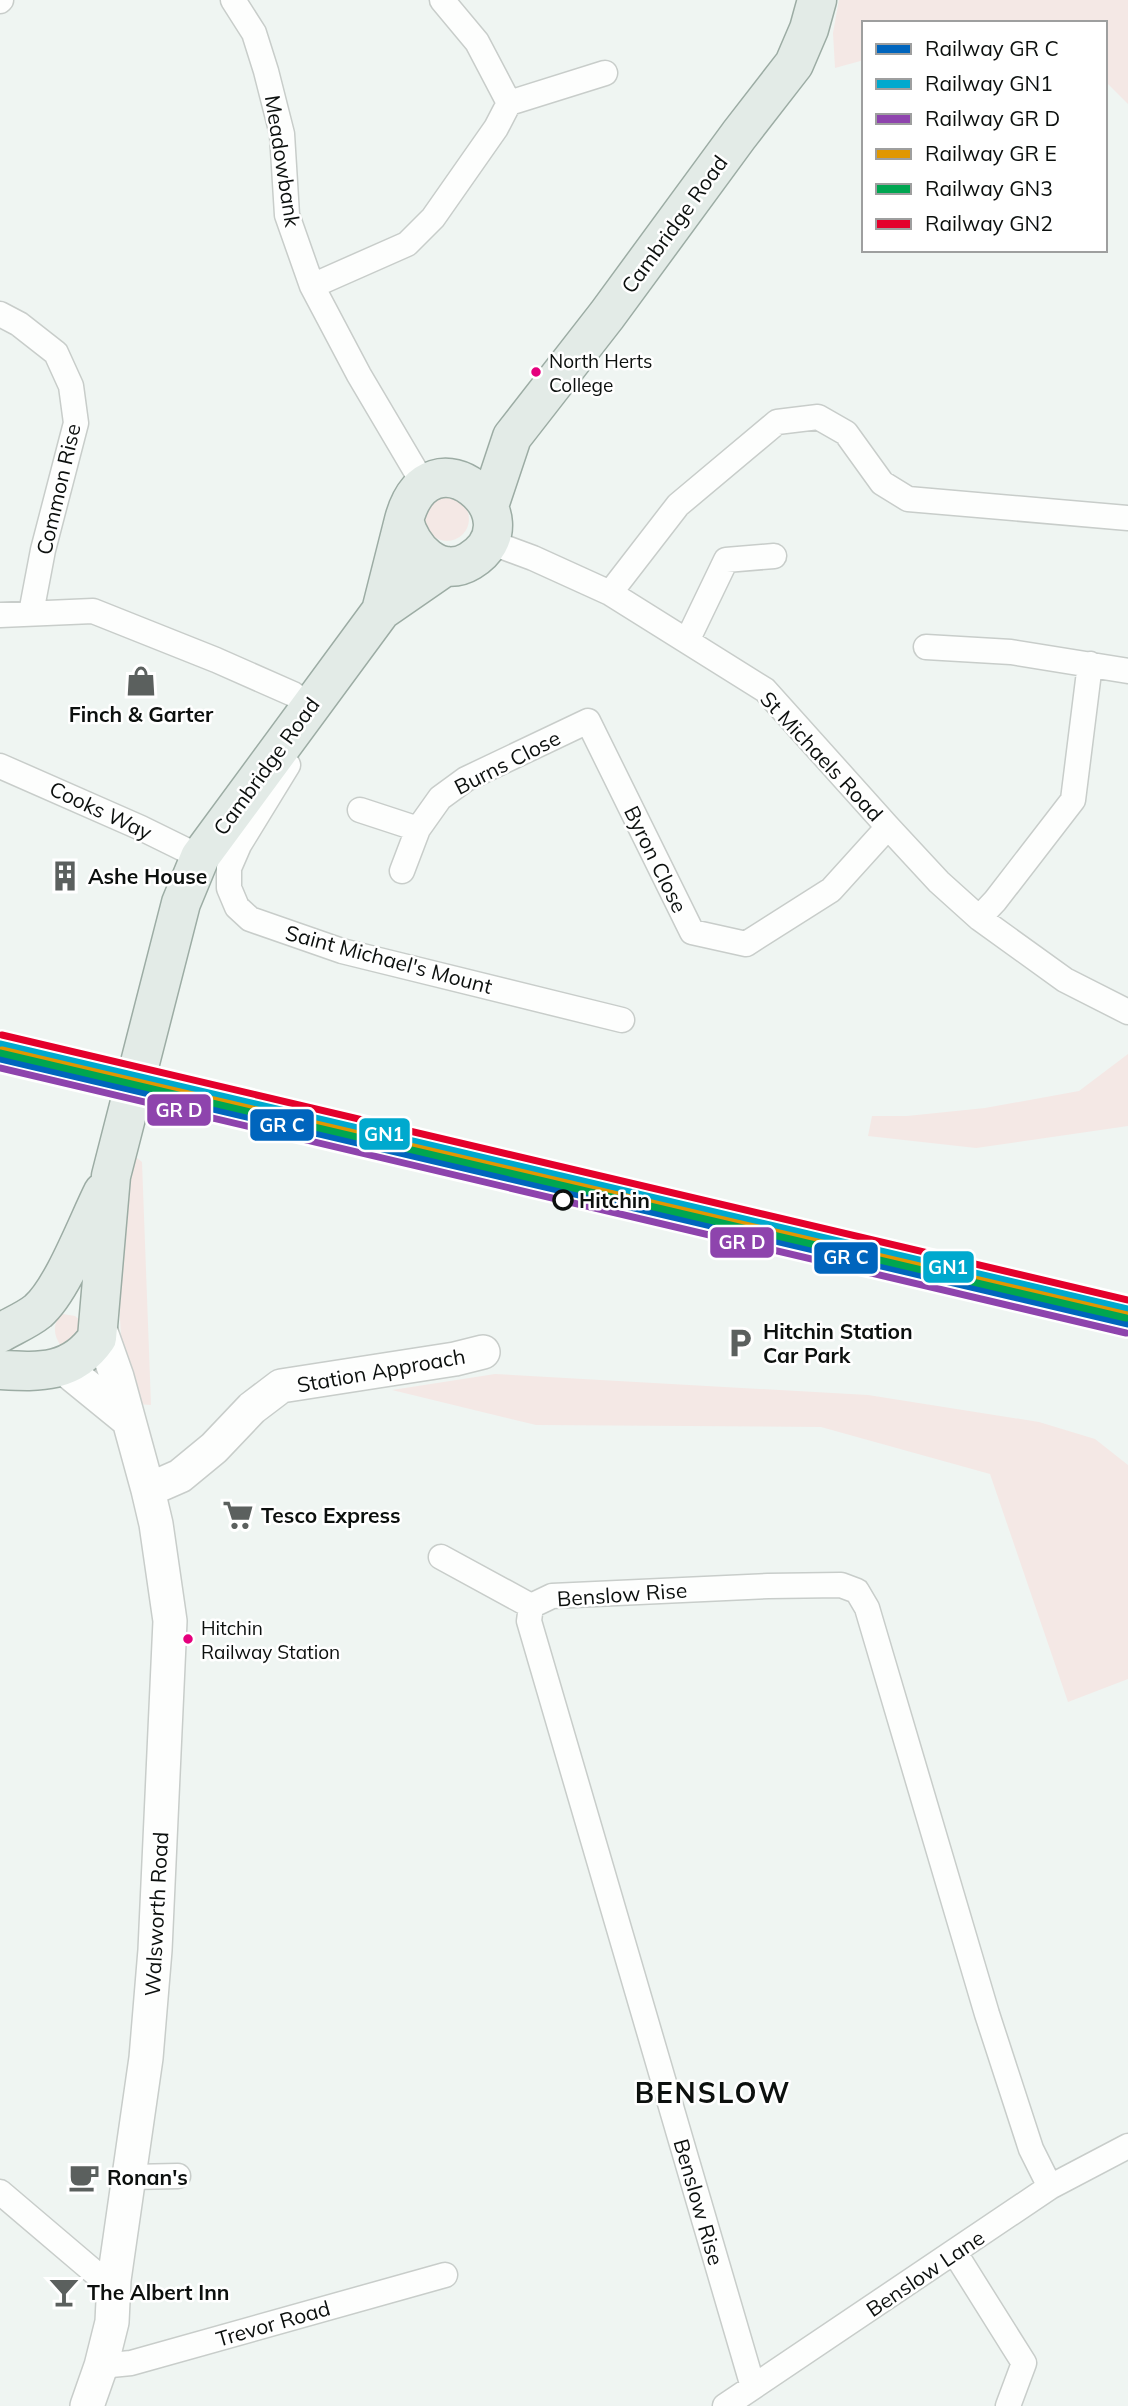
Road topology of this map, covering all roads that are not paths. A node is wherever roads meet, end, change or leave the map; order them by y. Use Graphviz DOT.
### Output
graph roads {
  1 [pos="233,0"];
  2 [pos="442,0"];
  3 [pos="817,0"];
  4 [pos="605,73"];
  5 [pos="509,103"];
  6 [pos="312,286"];
  7 [pos="0,314"];
  8 [pos="512,438"];
  9 [pos="437,481"];
  10 [pos="1128,518"];
  11 [pos="404,520"];
  12 [pos="488,523"];
  13 [pos="774,555"];
  14 [pos="446,566"];
  15 [pos="610,593"];
  16 [pos="381,611"];
  17 [pos="31,612"];
  18 [pos="0,615"];
  19 [pos="687,641"];
  20 [pos="926,647"];
  21 [pos="1090,664"];
  22 [pos="1128,671"];
  23 [pos="303,715"];
  24 [pos="588,721"];
  25 [pos="0,766"];
  26 [pos="360,810"];
  27 [pos="888,827"];
  28 [pos="418,829"];
  29 [pos="200,857"];
  30 [pos="402,871"];
  31 [pos="979,918"];
  32 [pos="1128,1012"];
  33 [pos="622,1020"];
  34 [pos="111,1177"];
  35 [pos="41,1308"];
  36 [pos="100,1324"];
  37 [pos="0,1333"];
  38 [pos="483,1352"];
  39 [pos="60,1367"];
  40 [pos="0,1370"];
  41 [pos="128,1420"];
  42 [pos="148,1490"];
  43 [pos="441,1557"];
  44 [pos="531,1606"];
  45 [pos="1128,2146"];
  46 [pos="177,2176"];
  47 [pos="131,2177"];
  48 [pos="1050,2187"];
  49 [pos="0,2192"];
  50 [pos="955,2253"];
  51 [pos="445,2276"];
  52 [pos="114,2280"];
  53 [pos="101,2366"];
  54 [pos="753,2386"];
  55 [pos="87,2406"];
  56 [pos="725,2406"];
  57 [pos="1008,2406"];
  1 -- 6 [label="street, Meadowbank"];
  2 -- 5 [label="street"];
  3 -- 8 [label="main road, Cambridge Road"];
  4 -- 5 [label="street"];
  5 -- 6 [label="street"];
  6 -- 9 [label="street, Meadowbank"];
  7 -- 17 [label="street, Common Rise"];
  8 -- 9 [label="main road, Cambridge Road"];
  8 -- 12 [label="main road, Cambridge Road"];
  9 -- 11 [label="main road"];
  9 -- 12 [label="main road"];
  10 -- 15 [label="street"];
  11 -- 14 [label="main road"];
  11 -- 16 [label="main road, Cambridge Road"];
  12 -- 14 [label="main road"];
  12 -- 15 [label="street, St Michaels Road"];
  13 -- 19 [label="street"];
  14 -- 16 [label="main road, Cambridge Road"];
  15 -- 19 [label="street, St Michaels Road"];
  16 -- 23 [label="main road, Cambridge Road"];
  17 -- 18 [label="street"];
  17 -- 23 [label="street"];
  19 -- 27 [label="street, St Michaels Road"];
  20 -- 21 [label="street"];
  21 -- 22 [label="street"];
  21 -- 31 [label="street"];
  23 -- 29 [label="main road, Cambridge Road"];
  23 -- 33 [label="street, Saint Michael's Mount"];
  24 -- 27 [label="street, Byron Close"];
  24 -- 28 [label="street, Burns Close"];
  25 -- 29 [label="street, Cooks Way"];
  26 -- 28 [label="street"];
  27 -- 31 [label="street, St Michaels Road"];
  28 -- 30 [label="street, Burns Close"];
  29 -- 34 [label="main road, Cambridge Road"];
  31 -- 32 [label="street, St Michaels Road"];
  34 -- 35 [label="main road, Cambridge Road"];
  34 -- 36 [label="main road, Cambridge Road"];
  35 -- 36 [label="main road"];
  35 -- 37 [label="main road"];
  35 -- 39 [label="main road"];
  36 -- 39 [label="main road"];
  36 -- 41 [label="main road, Walsworth Road"];
  38 -- 42 [label="main road, Station Approach"];
  39 -- 40 [label="main road"];
  39 -- 41 [label="main road"];
  41 -- 42 [label="main road, Walsworth Road"];
  42 -- 47 [label="main road, Walsworth Road"];
  43 -- 44 [label="street"];
  44 -- 48 [label="street, Benslow Rise"];
  44 -- 54 [label="street, Benslow Rise"];
  45 -- 48 [label="street, Benslow Lane"];
  46 -- 47 [label="street"];
  47 -- 52 [label="main road, Walsworth Road"];
  48 -- 50 [label="street, Benslow Lane"];
  49 -- 52 [label="street"];
  50 -- 54 [label="street, Benslow Lane"];
  50 -- 57 [label="street"];
  51 -- 53 [label="street, Trevor Road"];
  52 -- 53 [label="main road, Walsworth Road"];
  53 -- 55 [label="main road, Walsworth Road"];
  54 -- 56 [label="street, Benslow Lane"];
}
